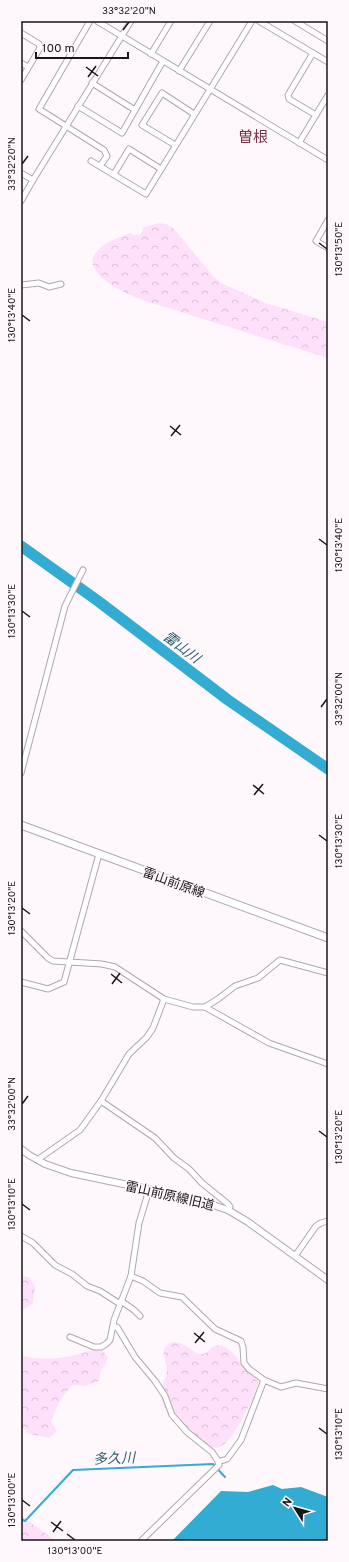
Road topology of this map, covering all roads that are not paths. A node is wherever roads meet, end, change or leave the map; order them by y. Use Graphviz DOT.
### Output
graph roads {
  1 [pos="90,21"];
  2 [pos="97,21"];
  3 [pos="131,21"];
  4 [pos="171,21"];
  5 [pos="210,21"];
  6 [pos="252,21"];
  7 [pos="259,21"];
  8 [pos="295,21"];
  9 [pos="21,34"];
  10 [pos="122,36"];
  11 [pos="328,41"];
  12 [pos="313,53"];
  13 [pos="151,54"];
  14 [pos="163,61"];
  15 [pos="328,62"];
  16 [pos="21,63"];
  17 [pos="28,67"];
  18 [pos="179,71"];
  19 [pos="21,80"];
  20 [pos="92,83"];
  21 [pos="210,89"];
  22 [pos="328,95"];
  23 [pos="78,106"];
  24 [pos="135,110"];
  25 [pos="194,114"];
  26 [pos="316,115"];
  27 [pos="66,126"];
  28 [pos="299,142"];
  29 [pos="175,145"];
  30 [pos="328,160"];
  31 [pos="91,161"];
  32 [pos="100,166"];
  33 [pos="161,169"];
  34 [pos="21,173"];
  35 [pos="114,174"];
  36 [pos="34,180"];
  37 [pos="21,201"];
  38 [pos="328,220"];
  39 [pos="328,248"];
  40 [pos="61,284"];
  41 [pos="21,285"];
  42 [pos="83,570"];
  43 [pos="21,773"];
  44 [pos="21,825"];
  45 [pos="99,854"];
  46 [pos="21,931"];
  47 [pos="328,938"];
  48 [pos="69,963"];
  49 [pos="328,973"];
  50 [pos="21,982"];
  51 [pos="164,999"];
  52 [pos="205,1007"];
  53 [pos="328,1064"];
  54 [pos="101,1101"];
  55 [pos="21,1149"];
  56 [pos="39,1160"];
  57 [pos="149,1190"];
  58 [pos="228,1210"];
  59 [pos="328,1221"];
  60 [pos="21,1236"];
  61 [pos="295,1256"];
  62 [pos="131,1276"];
  63 [pos="328,1280"];
  64 [pos="120,1302"];
  65 [pos="140,1316"];
  66 [pos="113,1327"];
  67 [pos="70,1337"];
  68 [pos="264,1380"];
  69 [pos="328,1389"];
  70 [pos="219,1463"];
  71 [pos="141,1541"];
  1 -- 27 [label="street"];
  2 -- 10 [label="street"];
  3 -- 10 [label="street"];
  4 -- 13 [label="street"];
  5 -- 18 [label="street"];
  6 -- 21 [label="street"];
  7 -- 12 [label="street"];
  8 -- 11 [label="street"];
  9 -- 17 [label="street"];
  10 -- 13 [label="street"];
  10 -- 20 [label="street"];
  12 -- 15 [label="street"];
  12 -- 26 [label="street"];
  13 -- 14 [label="street"];
  14 -- 18 [label="street"];
  14 -- 24 [label="street"];
  16 -- 17 [label="street"];
  17 -- 19 [label="street"];
  18 -- 21 [label="street"];
  20 -- 23 [label="street"];
  20 -- 24 [label="street"];
  21 -- 25 [label="street"];
  21 -- 28 [label="street"];
  22 -- 26 [label="street"];
  23 -- 24 [label="street"];
  23 -- 27 [label="street"];
  25 -- 29 [label="street"];
  25 -- 29 [label="street"];
  26 -- 28 [label="street"];
  27 -- 32 [label="street"];
  27 -- 36 [label="street"];
  28 -- 30 [label="street"];
  29 -- 33 [label="street"];
  31 -- 32 [label="street"];
  32 -- 35 [label="street"];
  33 -- 35 [label="street"];
  33 -- 35 [label="street"];
  34 -- 36 [label="street"];
  36 -- 37 [label="street"];
  38 -- 39 [label="street"];
  40 -- 41 [label="street"];
  42 -- 43 [label="street"];
  44 -- 45 [label="main road, 雷山前原線"];
  45 -- 47 [label="main road, 雷山前原線"];
  45 -- 48 [label="street"];
  46 -- 48 [label="street"];
  48 -- 50 [label="street"];
  48 -- 51 [label="street"];
  49 -- 52 [label="street"];
  51 -- 52 [label="street"];
  51 -- 54 [label="street"];
  52 -- 53 [label="street"];
  54 -- 56 [label="street"];
  54 -- 58 [label="street"];
  55 -- 56 [label="street, 雷山前原線旧道"];
  56 -- 57 [label="street, 雷山前原線旧道"];
  57 -- 58 [label="street, 雷山前原線旧道"];
  57 -- 62 [label="street"];
  58 -- 61 [label="street, 雷山前原線旧道"];
  59 -- 61 [label="street"];
  60 -- 64 [label="street"];
  61 -- 63 [label="street, 雷山前原線旧道"];
  62 -- 64 [label="street"];
  62 -- 68 [label="street"];
  64 -- 65 [label="street"];
  64 -- 66 [label="street"];
  66 -- 67 [label="street"];
  66 -- 70 [label="street"];
  68 -- 69 [label="street"];
  68 -- 70 [label="street"];
  70 -- 71 [label="street"];
}
